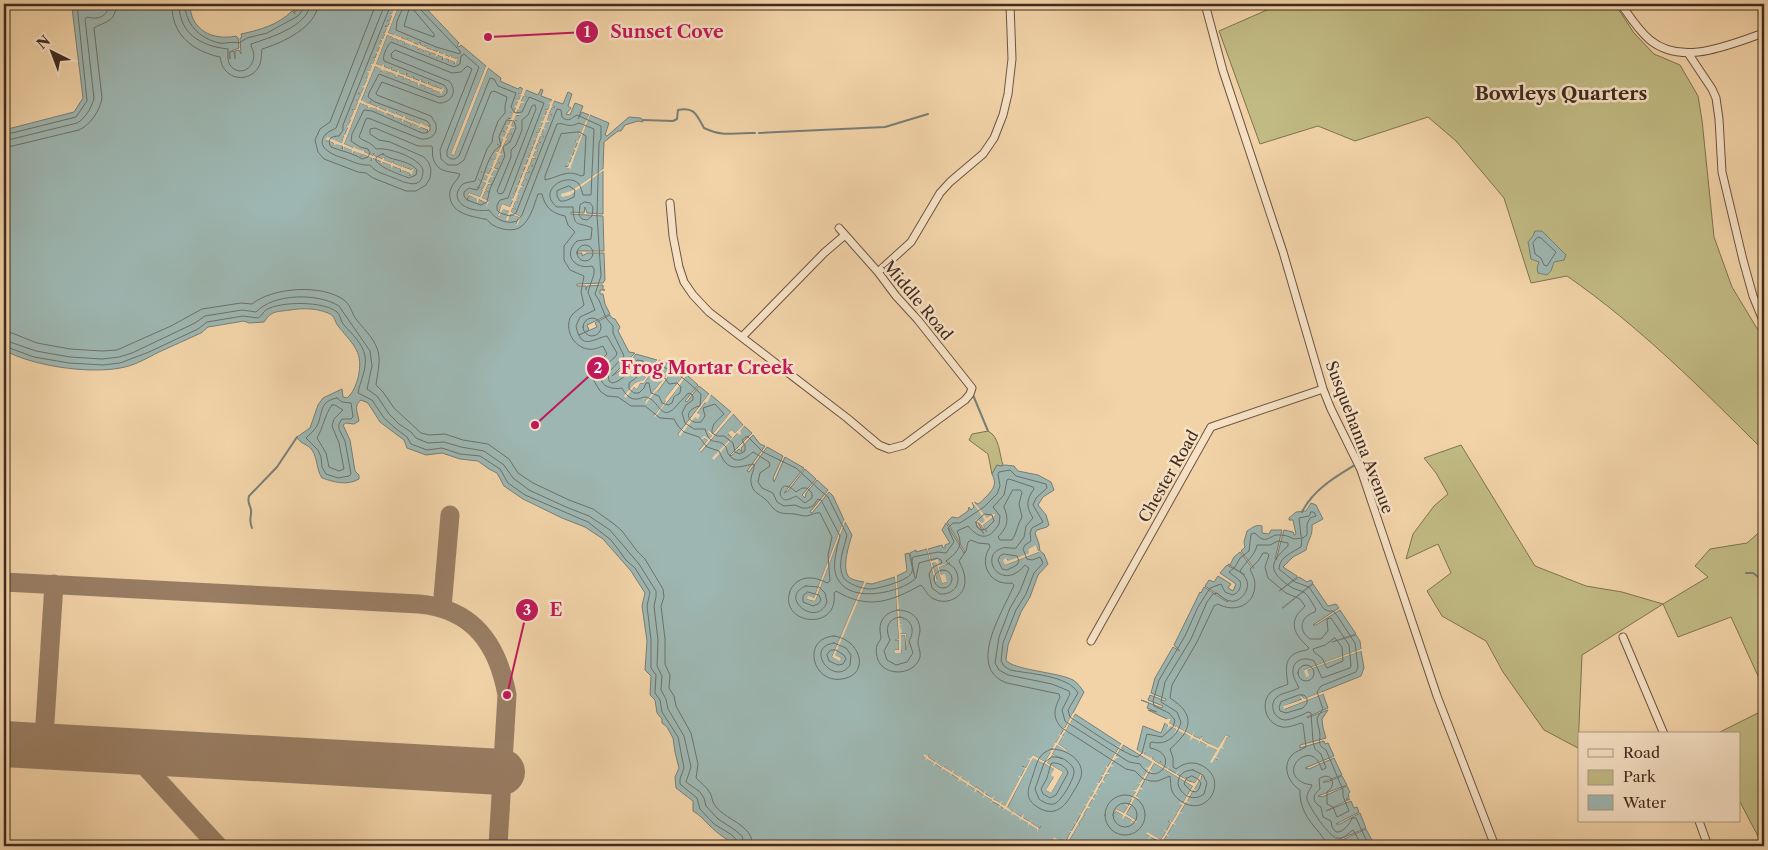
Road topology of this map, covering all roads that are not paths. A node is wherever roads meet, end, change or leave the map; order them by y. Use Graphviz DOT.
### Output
graph roads {
  1 [pos="1010,4"];
  2 [pos="1205,4"];
  3 [pos="1621,4"];
  4 [pos="1764,33"];
  5 [pos="1688,53"];
  6 [pos="670,203"];
  7 [pos="839,228"];
  8 [pos="845,236"];
  9 [pos="878,272"];
  10 [pos="1764,323"];
  11 [pos="742,337"];
  12 [pos="1323,389"];
  13 [pos="1623,637"];
  14 [pos="1091,641"];
  15 [pos="1663,732"];
  16 [pos="1699,822"];
  17 [pos="1495,846"];
  18 [pos="1708,846"];
  1 -- 9 [label="street"];
  2 -- 12 [label="street, Susquehanna Avenue"];
  3 -- 5 [label="street"];
  4 -- 5 [label="street"];
  5 -- 10 [label="street"];
  6 -- 11 [label="street"];
  7 -- 8 [label="street, Middle Road"];
  8 -- 9 [label="street, Middle Road"];
  8 -- 11 [label="street"];
  9 -- 11 [label="street, Middle Road"];
  12 -- 14 [label="street, Chester Road"];
  12 -- 17 [label="street, Susquehanna Avenue"];
  13 -- 15 [label="street"];
  16 -- 18 [label="street"];
}
